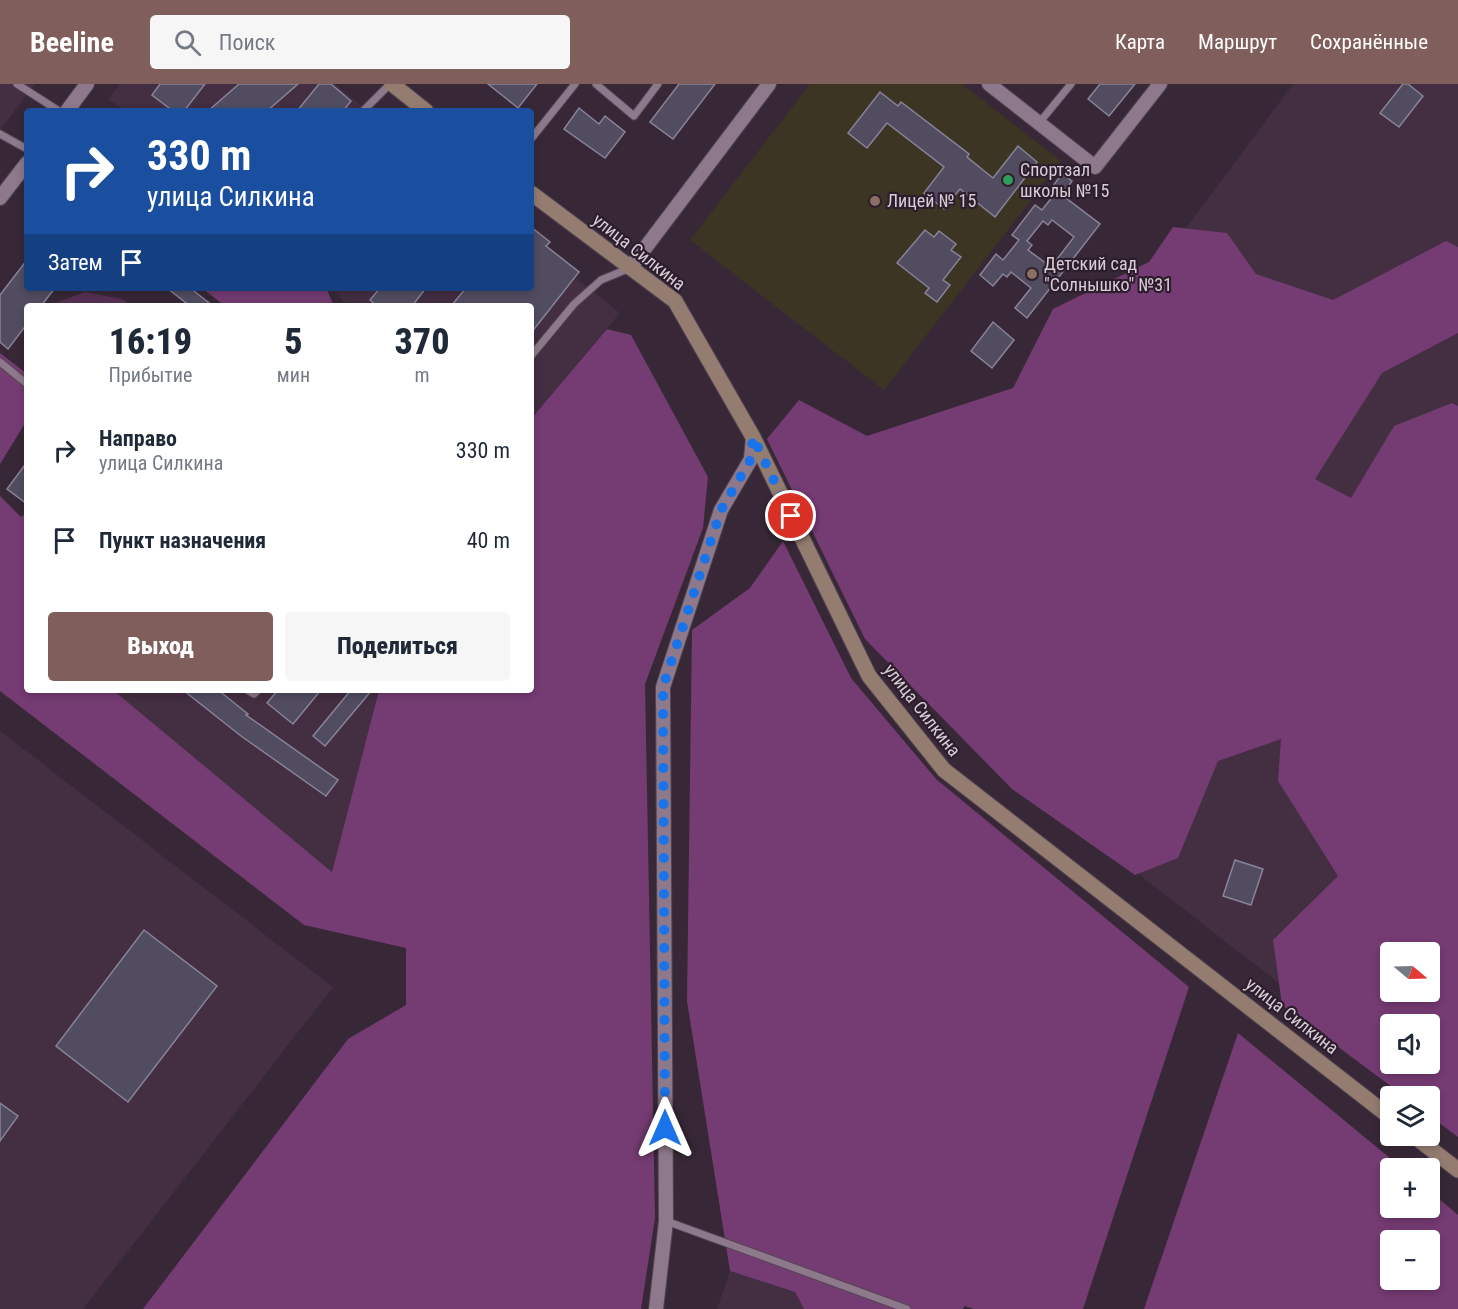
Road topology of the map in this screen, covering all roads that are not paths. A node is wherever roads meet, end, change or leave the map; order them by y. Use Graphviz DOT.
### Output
graph roads {
  1 [pos="17,84"];
  2 [pos="87,84"];
  3 [pos="391,84"];
  4 [pos="575,84"];
  5 [pos="596,84"];
  6 [pos="658,84"];
  7 [pos="769,84"];
  8 [pos="989,84"];
  9 [pos="1071,84"];
  10 [pos="1160,84"];
  11 [pos="54,108"];
  12 [pos="69,108"];
  13 [pos="366,108"];
  14 [pos="422,108"];
  15 [pos="1040,123"];
  16 [pos="0,134"];
  17 [pos="534,135"];
  18 [pos="24,147"];
  19 [pos="24,167"];
  20 [pos="534,195"];
  21 [pos="0,198"];
  22 [pos="630,268"];
  23 [pos="534,352"];
  24 [pos="0,362"];
  25 [pos="24,382"];
  26 [pos="753,437"];
  27 [pos="1380,1109"];
  28 [pos="1427,1146"];
  29 [pos="1458,1170"];
  30 [pos="666,1221"];
  31 [pos="656,1309"];
  32 [pos="907,1309"];
  1 -- 11 [label="lane"];
  2 -- 12 [label="street"];
  3 -- 13 [label="lane"];
  3 -- 14 [label="main road"];
  4 -- 17 [label="lane"];
  5 -- 6 [label="lane"];
  7 -- 22 [label="street"];
  8 -- 15 [label="street"];
  9 -- 15 [label="lane"];
  10 -- 15 [label="street"];
  16 -- 18 [label="lane"];
  19 -- 21 [label="street"];
  20 -- 22 [label="main road, улица Силкина"];
  22 -- 23 [label="lane"];
  22 -- 26 [label="main road, улица Силкина"];
  24 -- 25 [label="lane"];
  26 -- 27 [label="main road, улица Силкина"];
  26 -- 30 [label="street"];
  28 -- 29 [label="main road"];
  30 -- 31 [label="street"];
  30 -- 32 [label="lane"];
}
